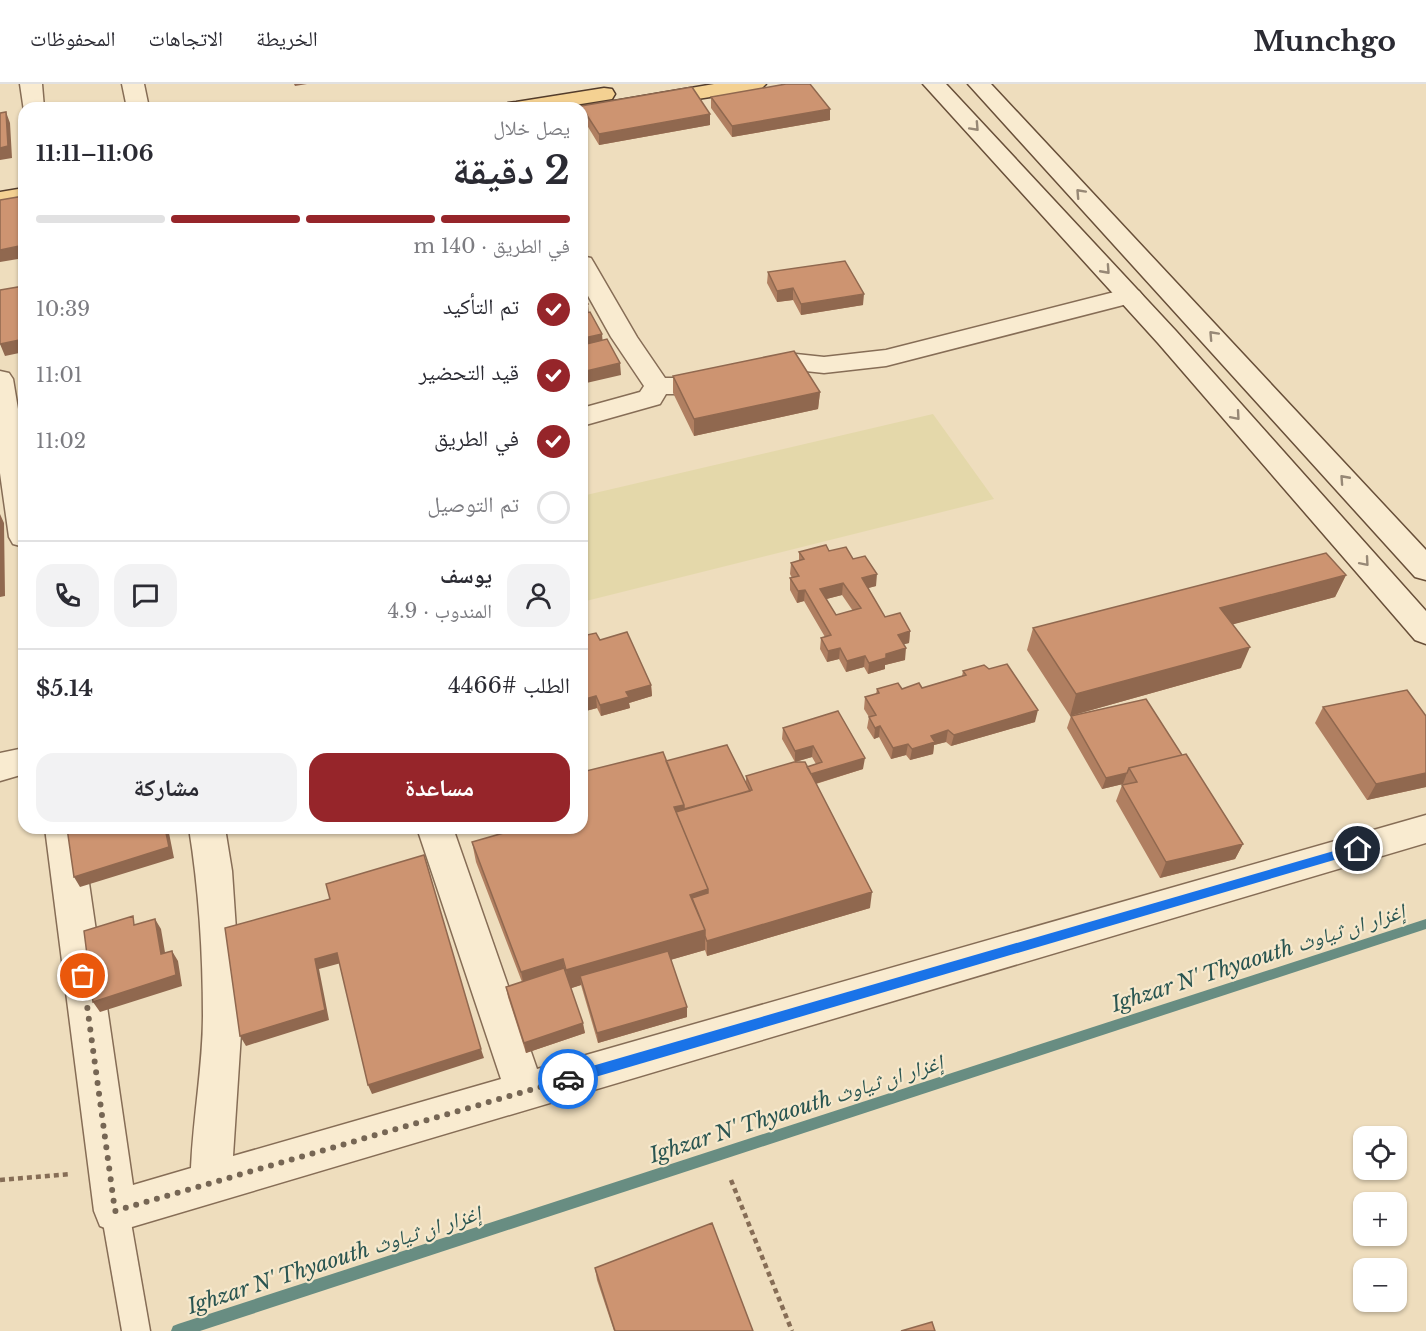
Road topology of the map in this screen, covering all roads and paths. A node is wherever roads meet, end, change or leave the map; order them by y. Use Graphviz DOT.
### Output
graph roads {
  1 [pos="31,84"];
  2 [pos="133,84"];
  3 [pos="665,84"];
  4 [pos="754,84"];
  5 [pos="934,84"];
  6 [pos="979,84"];
  7 [pos="32,102"];
  8 [pos="137,102"];
  9 [pos="553,102"];
  10 [pos="588,110"];
  11 [pos="18,196"];
  12 [pos="0,199"];
  13 [pos="588,274"];
  14 [pos="1130,296"];
  15 [pos="0,379"];
  16 [pos="657,386"];
  17 [pos="588,415"];
  18 [pos="18,498"];
  19 [pos="1426,569"];
  20 [pos="1426,632"];
  21 [pos="18,762"];
  22 [pos="0,767"];
  23 [pos="1426,829"];
  24 [pos="64,834"];
  25 [pos="208,834"];
  26 [pos="437,834"];
  27 [pos="525,1092"];
  28 [pos="108,1170"];
  29 [pos="0,1180"];
  30 [pos="731,1180"];
  31 [pos="212,1182"];
  32 [pos="115,1211"];
  33 [pos="136,1331"];
  34 [pos="792,1331"];
  1 -- 7 [label="street"];
  2 -- 8 [label="street"];
  3 -- 9 [label="main road"];
  4 -- 10 [label="main road"];
  5 -- 14 [label="street, one-way"];
  19 -- 6 [label="street, one-way"];
  11 -- 12 [label="main road"];
  13 -- 16 [label="street"];
  14 -- 16 [label="street"];
  14 -- 20 [label="street, one-way"];
  15 -- 18 [label="street"];
  16 -- 17 [label="street"];
  21 -- 22 [label="street"];
  23 -- 27 [label="street"];
  24 -- 28 [label="street"];
  25 -- 31 [label="street"];
  26 -- 27 [label="street"];
  27 -- 31 [label="street"];
  28 -- 29 [label="path"];
  28 -- 32 [label="street"];
  30 -- 34 [label="path"];
  31 -- 32 [label="street"];
  32 -- 33 [label="lane"];
}
